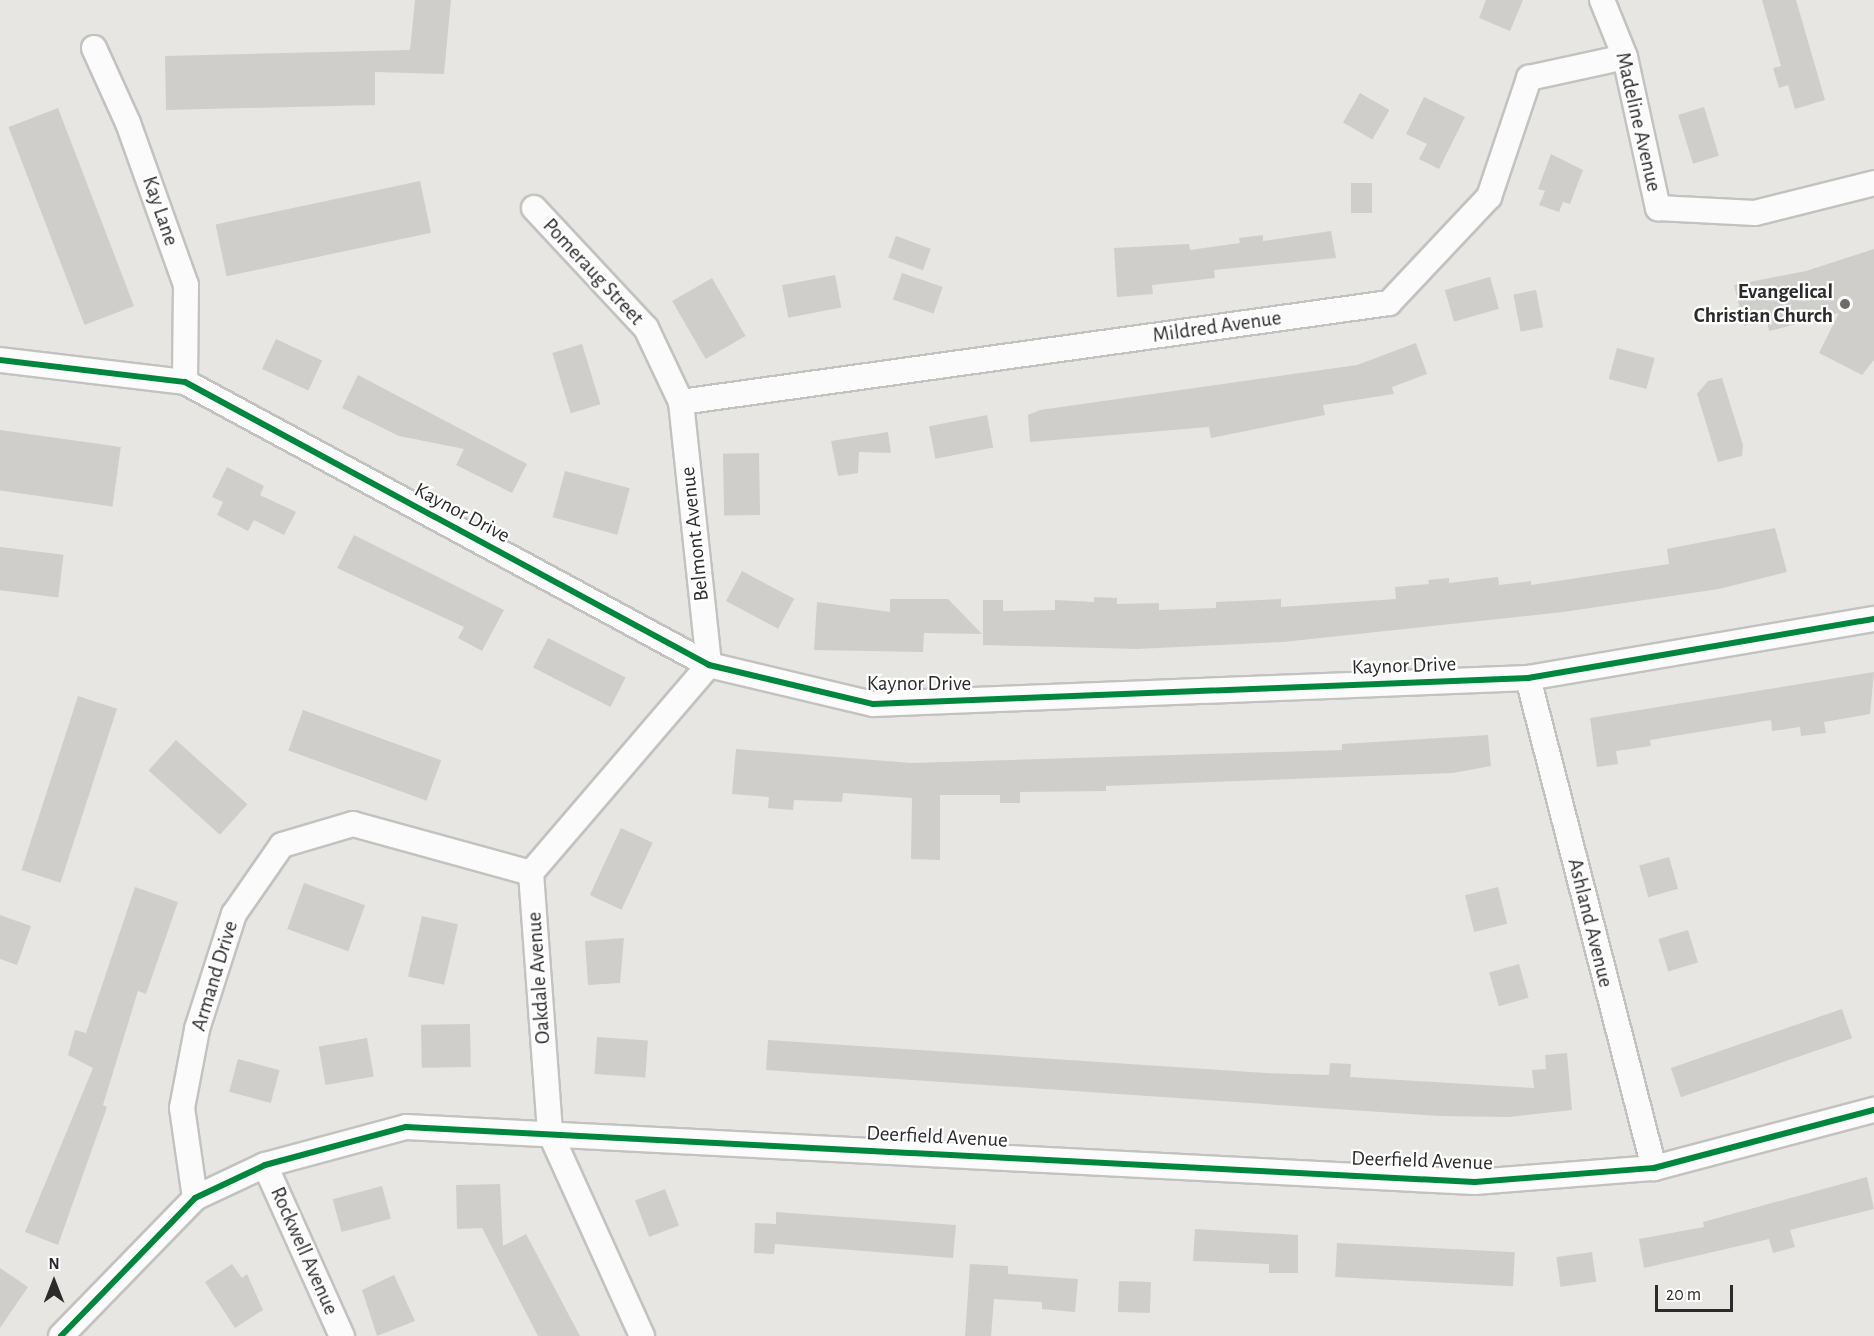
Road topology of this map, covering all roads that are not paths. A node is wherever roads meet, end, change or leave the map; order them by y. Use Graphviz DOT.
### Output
graph roads {
  1 [pos="1602,0"];
  2 [pos="94,48"];
  3 [pos="1625,57"];
  4 [pos="1874,183"];
  5 [pos="534,208"];
  6 [pos="0,360"];
  7 [pos="185,382"];
  8 [pos="681,402"];
  9 [pos="1874,619"];
  10 [pos="708,665"];
  11 [pos="1528,678"];
  12 [pos="531,873"];
  13 [pos="1874,1110"];
  14 [pos="550,1133"];
  15 [pos="265,1165"];
  16 [pos="1654,1168"];
  17 [pos="195,1198"];
  18 [pos="61,1336"];
  19 [pos="342,1336"];
  20 [pos="642,1336"];
  1 -- 3 [label="street, Madeline Avenue"];
  2 -- 7 [label="street, Kay Lane"];
  3 -- 4 [label="street, Madeline Avenue"];
  3 -- 8 [label="street, Mildred Avenue"];
  5 -- 8 [label="street, Pomeraug Street"];
  6 -- 7 [label="street, Kaynor Drive"];
  7 -- 10 [label="street, Kaynor Drive"];
  8 -- 10 [label="street, Belmont Avenue"];
  9 -- 11 [label="street, Kaynor Drive"];
  10 -- 11 [label="street, Kaynor Drive"];
  10 -- 12 [label="street"];
  11 -- 16 [label="street, Ashland Avenue"];
  12 -- 14 [label="street, Oakdale Avenue"];
  12 -- 17 [label="street, Armand Drive"];
  13 -- 16 [label="street, Deerfield Avenue"];
  14 -- 15 [label="street, Deerfield Avenue"];
  14 -- 16 [label="street, Deerfield Avenue"];
  14 -- 20 [label="street, Oakdale Avenue"];
  15 -- 17 [label="street, Deerfield Avenue"];
  15 -- 19 [label="street, Rockwell Avenue"];
  17 -- 18 [label="street, Deerfield Avenue"];
}
